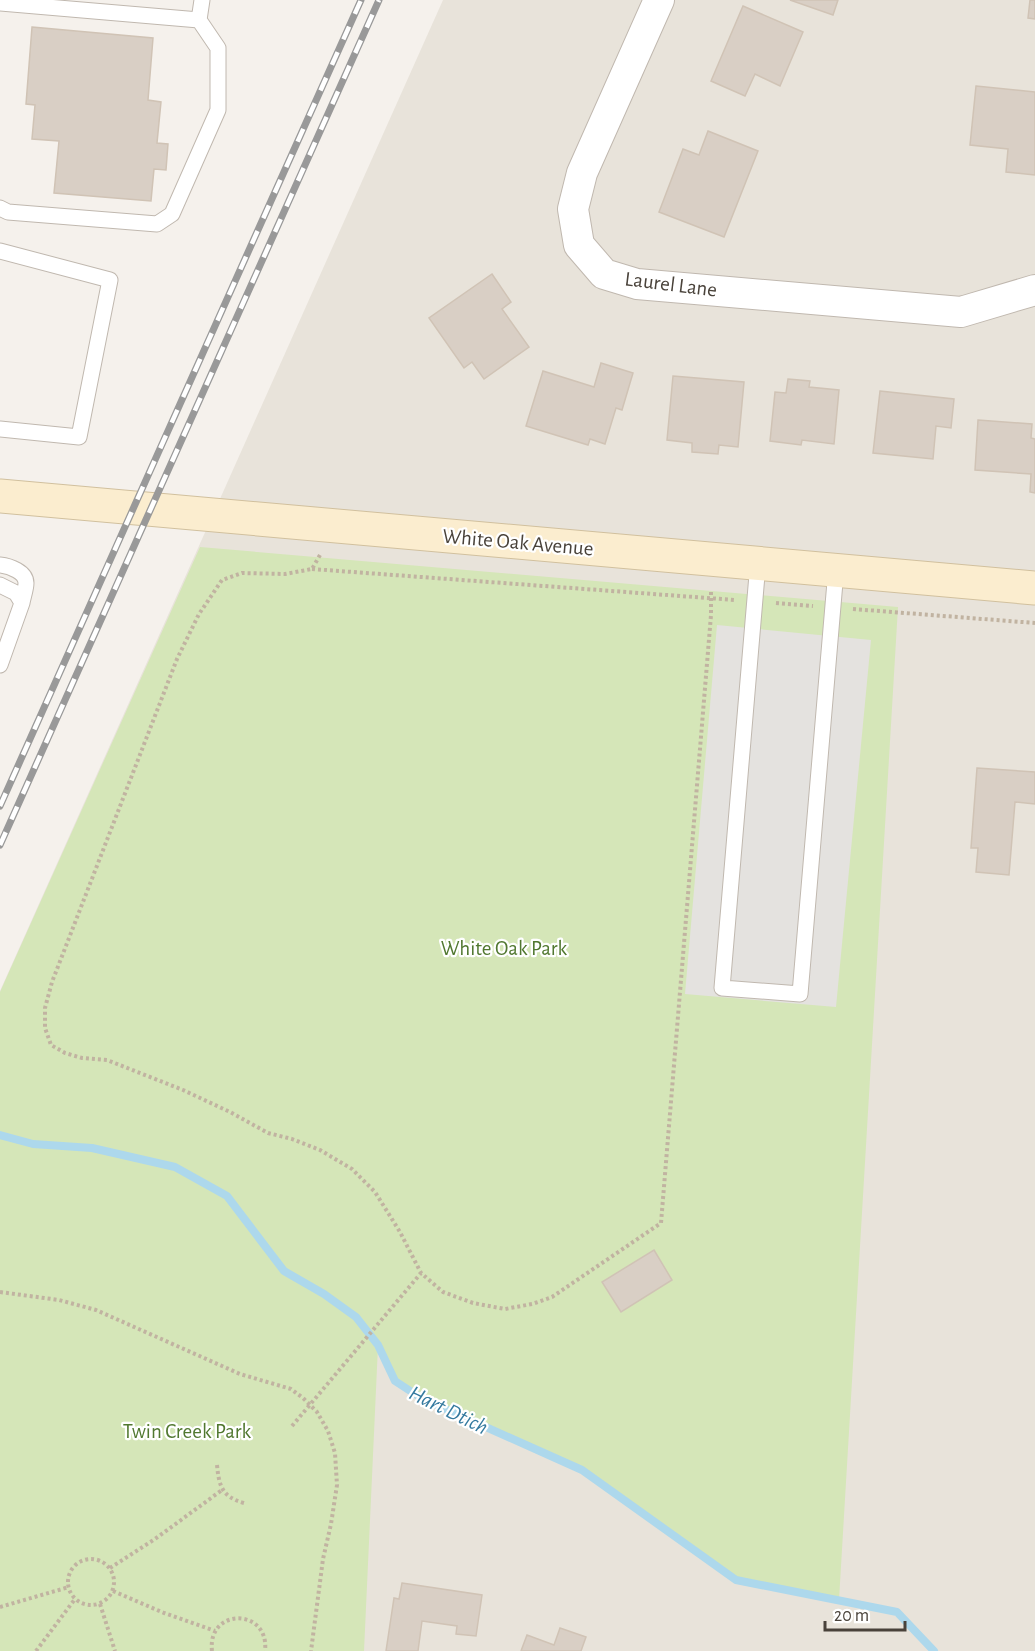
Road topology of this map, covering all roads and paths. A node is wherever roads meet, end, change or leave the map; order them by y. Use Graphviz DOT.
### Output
graph roads {
  1 [pos="202,0"];
  2 [pos="659,0"];
  3 [pos="0,3"];
  4 [pos="199,20"];
  5 [pos="0,208"];
  6 [pos="0,251"];
  7 [pos="1035,290"];
  8 [pos="0,429"];
  9 [pos="0,496"];
  10 [pos="325,524"];
  11 [pos="710,559"];
  12 [pos="758,563"];
  13 [pos="0,565"];
  14 [pos="312,569"];
  15 [pos="836,570"];
  16 [pos="0,585"];
  17 [pos="1035,588"];
  18 [pos="711,598"];
  19 [pos="755,601"];
  20 [pos="22,603"];
  21 [pos="833,607"];
  22 [pos="1035,623"];
  23 [pos="0,665"];
  24 [pos="421,1273"];
  25 [pos="0,1292"];
  26 [pos="310,1404"];
  27 [pos="292,1426"];
  28 [pos="217,1466"];
  29 [pos="222,1490"];
  30 [pos="244,1503"];
  31 [pos="110,1568"];
  32 [pos="69,1587"];
  33 [pos="113,1591"];
  34 [pos="75,1599"];
  35 [pos="100,1604"];
  36 [pos="0,1607"];
  37 [pos="215,1631"];
  38 [pos="36,1651"];
  39 [pos="115,1651"];
  40 [pos="212,1651"];
  41 [pos="264,1651"];
  42 [pos="310,1651"];
  1 -- 4 [label="lane"];
  2 -- 7 [label="street, Laurel Lane"];
  3 -- 4 [label="lane"];
  4 -- 5 [label="lane"];
  6 -- 8 [label="lane"];
  9 -- 10 [label="street, White Oak Avenue"];
  10 -- 11 [label="street, White Oak Avenue"];
  10 -- 14 [label="path"];
  11 -- 12 [label="street, White Oak Avenue"];
  11 -- 18 [label="path"];
  12 -- 15 [label="street, White Oak Avenue"];
  12 -- 19 [label="lane"];
  13 -- 20 [label="lane"];
  14 -- 18 [label="path"];
  14 -- 24 [label="path"];
  15 -- 17 [label="street, White Oak Avenue"];
  15 -- 21 [label="lane"];
  16 -- 20 [label="lane"];
  18 -- 19 [label="path"];
  18 -- 24 [label="path"];
  19 -- 21 [label="path"];
  19 -- 21 [label="lane"];
  20 -- 23 [label="lane"];
  21 -- 22 [label="path"];
  24 -- 26 [label="path"];
  25 -- 26 [label="path"];
  26 -- 27 [label="path"];
  26 -- 42 [label="path"];
  28 -- 29 [label="path"];
  29 -- 30 [label="path"];
  29 -- 31 [label="path"];
  31 -- 32 [label="path"];
  31 -- 33 [label="path"];
  32 -- 34 [label="path"];
  32 -- 36 [label="path"];
  33 -- 35 [label="path"];
  33 -- 37 [label="path"];
  34 -- 35 [label="path"];
  34 -- 38 [label="path"];
  35 -- 39 [label="path"];
  37 -- 40 [label="path"];
  37 -- 41 [label="path"];
}
